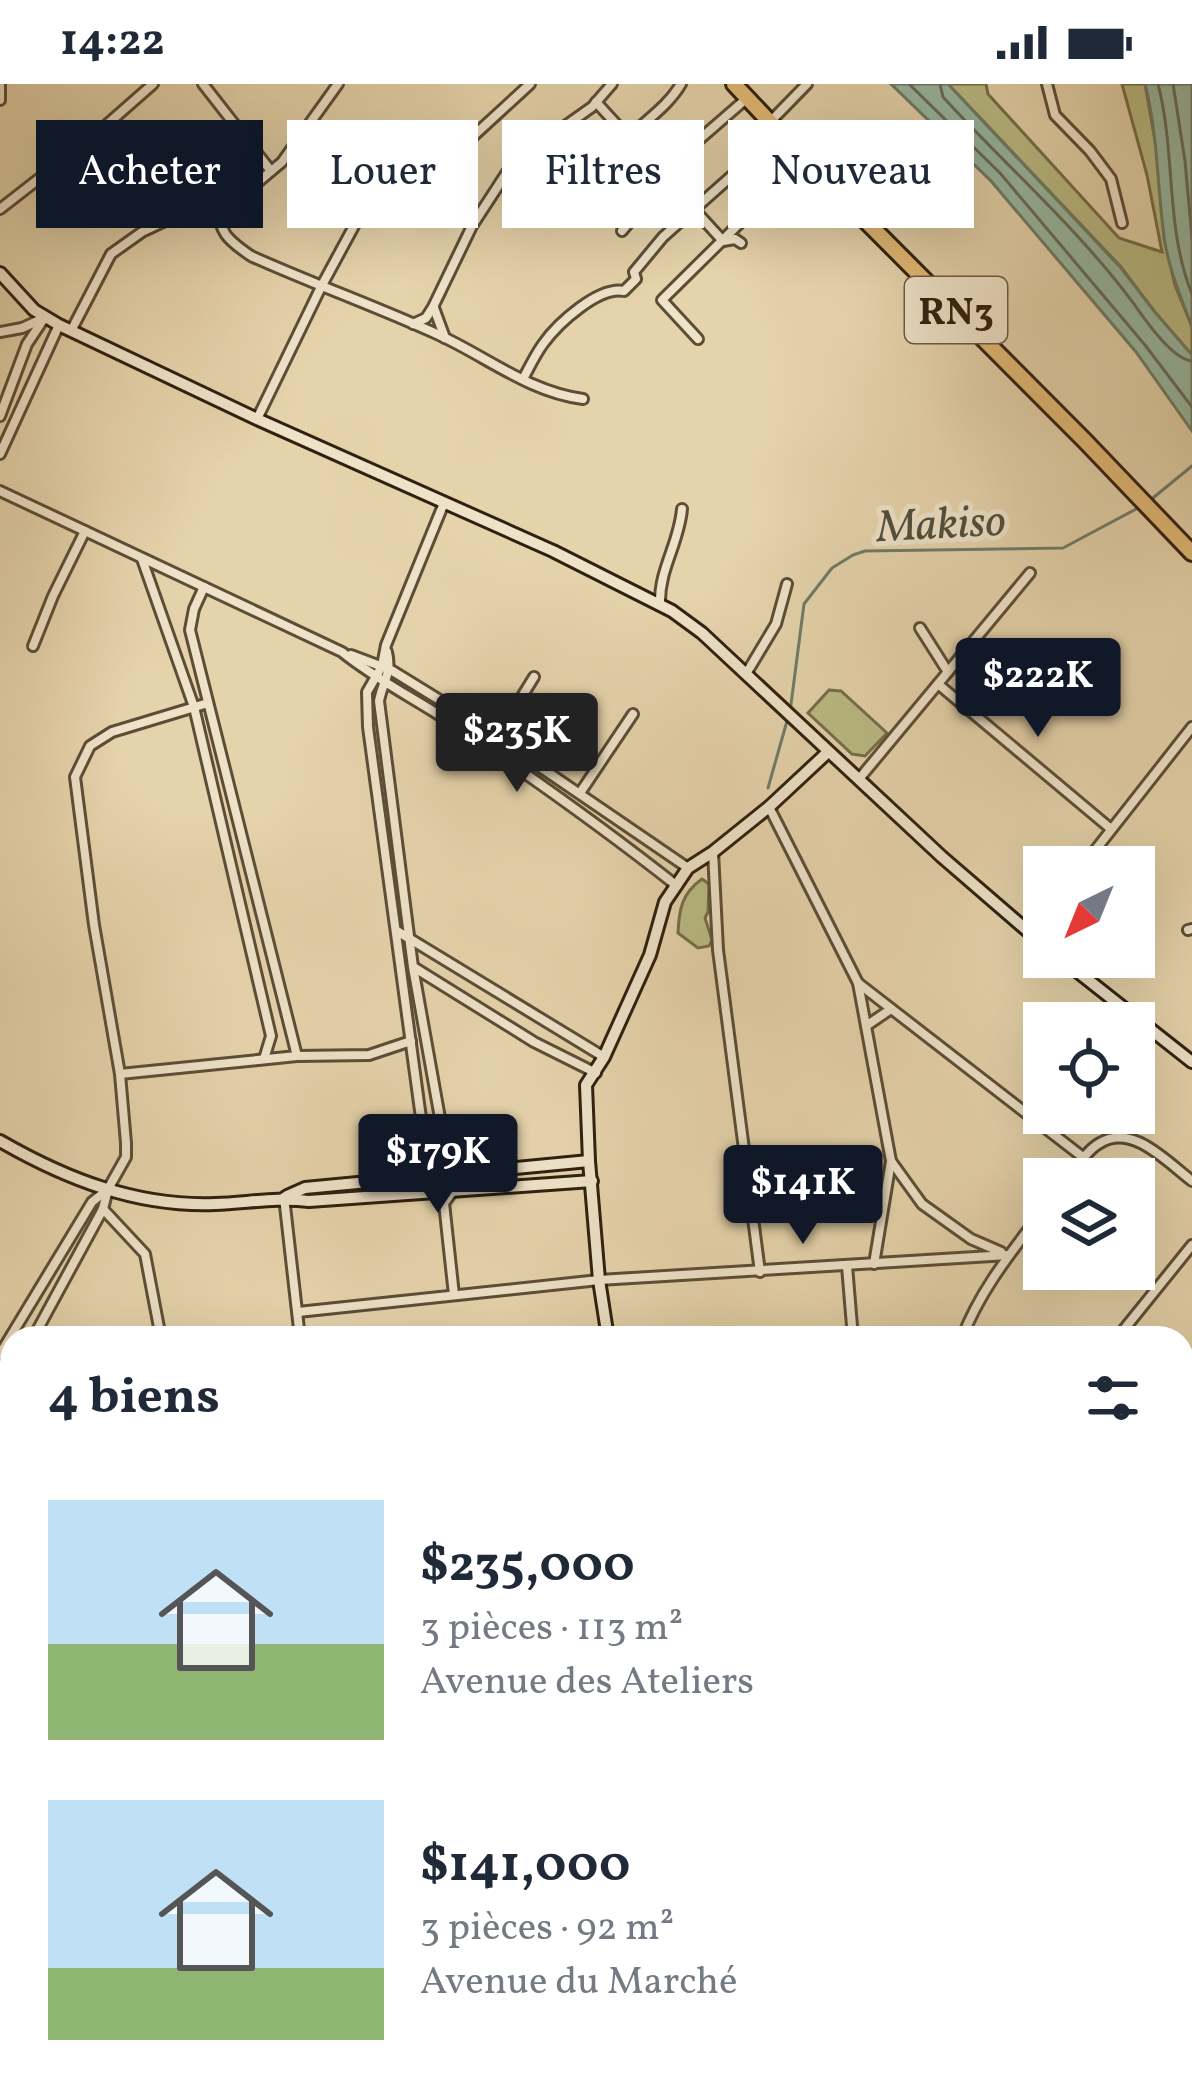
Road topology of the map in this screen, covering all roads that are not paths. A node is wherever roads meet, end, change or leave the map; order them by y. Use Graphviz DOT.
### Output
graph roads {
  1 [pos="153,84"];
  2 [pos="203,84"];
  3 [pos="338,84"];
  4 [pos="530,84"];
  5 [pos="612,84"];
  6 [pos="681,84"];
  7 [pos="734,84"];
  8 [pos="807,84"];
  9 [pos="1047,84"];
  10 [pos="0,86"];
  11 [pos="747,98"];
  12 [pos="0,100"];
  13 [pos="596,102"];
  14 [pos="611,120"];
  15 [pos="648,120"];
  16 [pos="769,120"];
  17 [pos="781,120"];
  18 [pos="704,136"];
  19 [pos="271,171"];
  20 [pos="728,176"];
  21 [pos="263,177"];
  22 [pos="704,201"];
  23 [pos="0,209"];
  24 [pos="704,220"];
  25 [pos="1123,223"];
  26 [pos="150,228"];
  27 [pos="221,228"];
  28 [pos="625,228"];
  29 [pos="674,228"];
  30 [pos="736,228"];
  31 [pos="873,228"];
  32 [pos="622,231"];
  33 [pos="723,241"];
  34 [pos="741,243"];
  35 [pos="0,272"];
  36 [pos="321,287"];
  37 [pos="433,307"];
  38 [pos="45,317"];
  39 [pos="413,324"];
  40 [pos="65,328"];
  41 [pos="0,332"];
  42 [pos="445,338"];
  43 [pos="698,338"];
  44 [pos="523,380"];
  45 [pos="583,399"];
  46 [pos="0,416"];
  47 [pos="257,419"];
  48 [pos="5,427"];
  49 [pos="0,454"];
  50 [pos="0,490"];
  51 [pos="444,503"];
  52 [pos="682,509"];
  53 [pos="85,531"];
  54 [pos="1192,553"];
  55 [pos="142,558"];
  56 [pos="1030,573"];
  57 [pos="788,584"];
  58 [pos="205,586"];
  59 [pos="660,604"];
  60 [pos="920,628"];
  61 [pos="33,646"];
  62 [pos="342,652"];
  63 [pos="387,668"];
  64 [pos="949,672"];
  65 [pos="746,674"];
  66 [pos="534,677"];
  67 [pos="380,681"];
  68 [pos="937,684"];
  69 [pos="208,703"];
  70 [pos="194,707"];
  71 [pos="632,714"];
  72 [pos="1192,728"];
  73 [pos="497,737"];
  74 [pos="828,752"];
  75 [pos="859,778"];
  76 [pos="580,793"];
  77 [pos="769,807"];
  78 [pos="1111,829"];
  79 [pos="1098,846"];
  80 [pos="713,852"];
  81 [pos="688,868"];
  82 [pos="677,886"];
  83 [pos="1023,927"];
  84 [pos="395,930"];
  85 [pos="412,940"];
  86 [pos="399,957"];
  87 [pos="273,960"];
  88 [pos="253,961"];
  89 [pos="413,967"];
  90 [pos="1086,978"];
  91 [pos="858,983"];
  92 [pos="891,1009"];
  93 [pos="866,1025"];
  94 [pos="411,1041"];
  95 [pos="297,1056"];
  96 [pos="604,1057"];
  97 [pos="264,1059"];
  98 [pos="1192,1062"];
  99 [pos="596,1073"];
  100 [pos="120,1074"];
  101 [pos="0,1141"];
  102 [pos="1084,1158"];
  103 [pos="589,1161"];
  104 [pos="892,1161"];
  105 [pos="450,1174"];
  106 [pos="429,1177"];
  107 [pos="1192,1180"];
  108 [pos="592,1181"];
  109 [pos="108,1190"];
  110 [pos="453,1191"];
  111 [pos="432,1193"];
  112 [pos="284,1198"];
  113 [pos="445,1203"];
  114 [pos="103,1209"];
  115 [pos="1023,1236"];
  116 [pos="1190,1252"];
  117 [pos="1008,1255"];
  118 [pos="874,1264"];
  119 [pos="847,1266"];
  120 [pos="760,1272"];
  121 [pos="598,1280"];
  122 [pos="454,1295"];
  123 [pos="298,1312"];
  124 [pos="17,1326"];
  125 [pos="40,1326"];
  126 [pos="159,1326"];
  127 [pos="299,1326"];
  128 [pos="606,1326"];
  129 [pos="852,1326"];
  130 [pos="967,1326"];
  131 [pos="1127,1326"];
  1 -- 23 [label="street"];
  2 -- 19 [label="street"];
  3 -- 19 [label="street"];
  4 -- 36 [label="street"];
  5 -- 13 [label="street"];
  6 -- 15 [label="street"];
  7 -- 11 [label="highway, RN3"];
  8 -- 17 [label="street"];
  9 -- 25 [label="street"];
  10 -- 12 [label="street"];
  11 -- 16 [label="highway, RN3"];
  11 -- 18 [label="street"];
  13 -- 14 [label="street"];
  13 -- 37 [label="street"];
  19 -- 21 [label="street"];
  20 -- 22 [label="street"];
  24 -- 33 [label="street"];
  26 -- 40 [label="street"];
  27 -- 36 [label="street"];
  28 -- 32 [label="street"];
  29 -- 44 [label="street"];
  30 -- 33 [label="street"];
  31 -- 54 [label="highway, RN3"];
  33 -- 34 [label="street"];
  33 -- 43 [label="street"];
  35 -- 38 [label="street"];
  36 -- 39 [label="street"];
  36 -- 47 [label="street"];
  37 -- 39 [label="street"];
  37 -- 42 [label="street"];
  38 -- 40 [label="street"];
  38 -- 41 [label="street"];
  38 -- 46 [label="street"];
  39 -- 42 [label="street"];
  40 -- 47 [label="street"];
  40 -- 48 [label="street"];
  42 -- 44 [label="street"];
  44 -- 45 [label="street"];
  47 -- 51 [label="street"];
  48 -- 49 [label="street"];
  50 -- 53 [label="street"];
  51 -- 59 [label="street"];
  51 -- 63 [label="street"];
  52 -- 59 [label="street"];
  53 -- 55 [label="street"];
  53 -- 61 [label="street"];
  55 -- 58 [label="street"];
  55 -- 70 [label="street"];
  56 -- 64 [label="street"];
  57 -- 65 [label="street"];
  58 -- 62 [label="street"];
  58 -- 69 [label="street"];
  59 -- 65 [label="street"];
  60 -- 64 [label="street"];
  62 -- 63 [label="street"];
  62 -- 67 [label="street"];
  63 -- 67 [label="street"];
  63 -- 73 [label="street"];
  64 -- 68 [label="street"];
  65 -- 74 [label="street"];
  66 -- 73 [label="street"];
  67 -- 82 [label="street"];
  67 -- 84 [label="street"];
  67 -- 85 [label="street"];
  68 -- 75 [label="street"];
  68 -- 78 [label="street"];
  69 -- 70 [label="street"];
  69 -- 87 [label="street"];
  70 -- 88 [label="street"];
  70 -- 100 [label="street"];
  71 -- 76 [label="street"];
  72 -- 78 [label="street"];
  73 -- 76 [label="street"];
  74 -- 75 [label="street"];
  74 -- 77 [label="street"];
  75 -- 83 [label="street"];
  76 -- 81 [label="street"];
  77 -- 80 [label="street"];
  77 -- 91 [label="street"];
  78 -- 79 [label="street"];
  80 -- 81 [label="street"];
  80 -- 120 [label="street"];
  81 -- 82 [label="street"];
  82 -- 96 [label="street"];
  84 -- 85 [label="street"];
  84 -- 86 [label="street"];
  85 -- 89 [label="street"];
  85 -- 96 [label="street"];
  86 -- 89 [label="street"];
  86 -- 94 [label="street"];
  87 -- 88 [label="street"];
  87 -- 95 [label="street"];
  88 -- 97 [label="street"];
  89 -- 99 [label="street"];
  89 -- 105 [label="street"];
  90 -- 98 [label="street"];
  91 -- 92 [label="street"];
  91 -- 93 [label="street"];
  92 -- 93 [label="street"];
  92 -- 102 [label="street"];
  93 -- 104 [label="street"];
  94 -- 95 [label="street"];
  94 -- 106 [label="street"];
  95 -- 97 [label="street"];
  96 -- 99 [label="street"];
  97 -- 100 [label="street"];
  99 -- 103 [label="street"];
  100 -- 109 [label="street"];
  101 -- 109 [label="street"];
  102 -- 107 [label="street"];
  103 -- 105 [label="street"];
  103 -- 108 [label="street"];
  104 -- 117 [label="street"];
  104 -- 118 [label="street"];
  105 -- 106 [label="street"];
  105 -- 110 [label="street"];
  106 -- 111 [label="street"];
  106 -- 112 [label="street"];
  108 -- 110 [label="street"];
  108 -- 121 [label="street"];
  109 -- 112 [label="street"];
  109 -- 114 [label="street"];
  109 -- 124 [label="street"];
  110 -- 111 [label="street"];
  110 -- 113 [label="street"];
  111 -- 112 [label="street"];
  111 -- 113 [label="street"];
  112 -- 123 [label="street"];
  113 -- 122 [label="street"];
  114 -- 125 [label="street"];
  114 -- 126 [label="street"];
  115 -- 117 [label="street"];
  116 -- 131 [label="street"];
  117 -- 118 [label="street"];
  117 -- 130 [label="street"];
  118 -- 119 [label="street"];
  119 -- 120 [label="street"];
  119 -- 129 [label="street"];
  120 -- 121 [label="street"];
  121 -- 122 [label="street"];
  121 -- 128 [label="street"];
  122 -- 123 [label="street"];
  123 -- 127 [label="street"];
}
